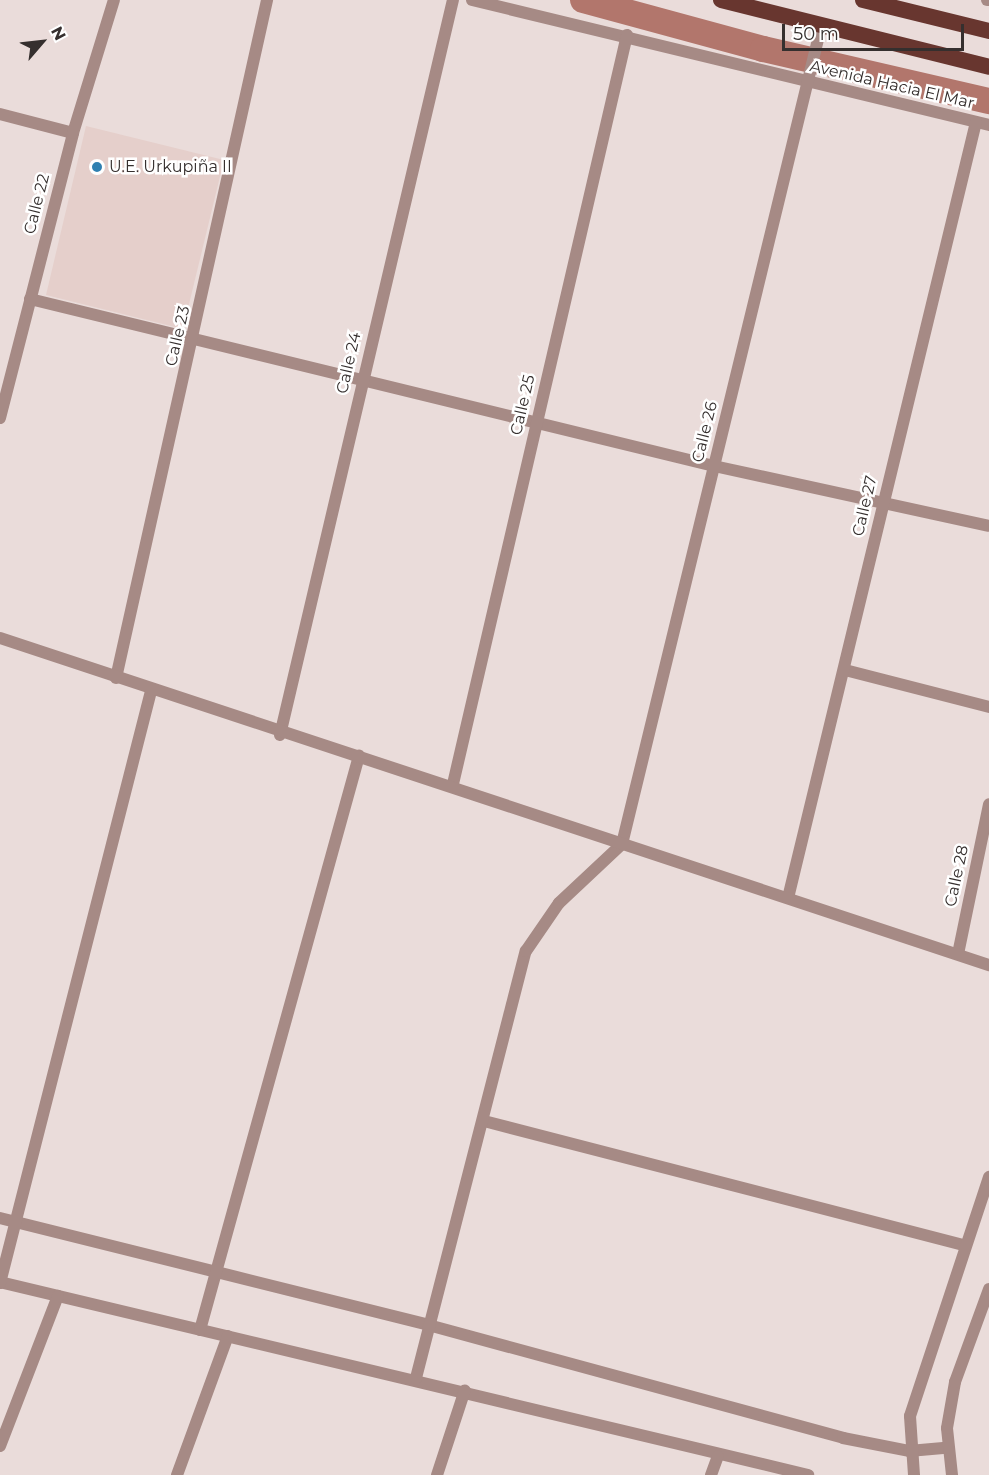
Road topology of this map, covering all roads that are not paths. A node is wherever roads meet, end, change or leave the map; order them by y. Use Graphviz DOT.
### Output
graph roads {
  1 [pos="114,0"];
  2 [pos="267,0"];
  3 [pos="453,0"];
  4 [pos="472,0"];
  5 [pos="722,0"];
  6 [pos="863,0"];
  7 [pos="766,5"];
  8 [pos="989,31"];
  9 [pos="627,34"];
  10 [pos="820,34"];
  11 [pos="989,67"];
  12 [pos="809,77"];
  13 [pos="0,114"];
  14 [pos="976,122"];
  15 [pos="989,125"];
  16 [pos="73,133"];
  17 [pos="30,299"];
  18 [pos="195,335"];
  19 [pos="362,379"];
  20 [pos="0,418"];
  21 [pos="536,421"];
  22 [pos="714,466"];
  23 [pos="882,504"];
  24 [pos="989,526"];
  25 [pos="0,638"];
  26 [pos="845,670"];
  27 [pos="116,678"];
  28 [pos="151,691"];
  29 [pos="989,707"];
  30 [pos="280,735"];
  31 [pos="359,756"];
  32 [pos="453,784"];
  33 [pos="989,804"];
  34 [pos="621,844"];
  35 [pos="788,898"];
  36 [pos="958,954"];
  37 [pos="989,965"];
  38 [pos="484,1121"];
  39 [pos="989,1177"];
  40 [pos="0,1218"];
  41 [pos="15,1222"];
  42 [pos="963,1245"];
  43 [pos="212,1273"];
  44 [pos="0,1282"];
  45 [pos="989,1289"];
  46 [pos="58,1296"];
  47 [pos="432,1326"];
  48 [pos="200,1330"];
  49 [pos="228,1336"];
  50 [pos="416,1378"];
  51 [pos="465,1390"];
  52 [pos="0,1446"];
  53 [pos="946,1448"];
  54 [pos="909,1451"];
  55 [pos="718,1456"];
  56 [pos="177,1475"];
  57 [pos="437,1475"];
  58 [pos="711,1475"];
  59 [pos="808,1475"];
  60 [pos="914,1475"];
  61 [pos="952,1475"];
  1 -- 16 [label="street, Calle 22"];
  2 -- 18 [label="street, Calle 23"];
  3 -- 19 [label="street, Calle 24"];
  4 -- 9 [label="street, Avenida Hacia El Mar"];
  5 -- 7 [label="highway"];
  6 -- 8 [label="highway"];
  7 -- 10 [label="highway"];
  9 -- 12 [label="street, Avenida Hacia El Mar"];
  9 -- 21 [label="street, Calle 25"];
  10 -- 11 [label="highway"];
  10 -- 12 [label="street, Calle 26"];
  12 -- 14 [label="street, Avenida Hacia El Mar"];
  12 -- 22 [label="street, Calle 26"];
  13 -- 16 [label="street"];
  14 -- 15 [label="street, Avenida Hacia El Mar"];
  14 -- 23 [label="street, Calle 27"];
  16 -- 17 [label="street, Calle 22"];
  17 -- 18 [label="street"];
  17 -- 20 [label="street, Calle 22"];
  18 -- 19 [label="street"];
  18 -- 27 [label="street, Calle 23"];
  19 -- 21 [label="street"];
  19 -- 30 [label="street, Calle 24"];
  21 -- 22 [label="street"];
  21 -- 32 [label="street, Calle 25"];
  22 -- 23 [label="street"];
  22 -- 34 [label="street, Calle 26"];
  23 -- 24 [label="street"];
  23 -- 26 [label="street, Calle 27"];
  25 -- 27 [label="street"];
  26 -- 29 [label="street"];
  26 -- 35 [label="street, Calle 27"];
  27 -- 28 [label="street"];
  28 -- 30 [label="street"];
  28 -- 41 [label="street"];
  30 -- 31 [label="street"];
  31 -- 32 [label="street"];
  31 -- 43 [label="street"];
  32 -- 34 [label="street"];
  33 -- 36 [label="street, Calle 28"];
  34 -- 35 [label="street"];
  34 -- 38 [label="street"];
  35 -- 36 [label="street"];
  36 -- 37 [label="street"];
  38 -- 42 [label="street"];
  38 -- 47 [label="street"];
  39 -- 42 [label="street"];
  40 -- 41 [label="street"];
  41 -- 43 [label="street"];
  41 -- 44 [label="street"];
  42 -- 54 [label="street"];
  43 -- 47 [label="street"];
  43 -- 48 [label="street"];
  44 -- 46 [label="street"];
  45 -- 53 [label="street"];
  46 -- 48 [label="street"];
  46 -- 52 [label="street"];
  47 -- 50 [label="street"];
  47 -- 54 [label="street"];
  48 -- 49 [label="street"];
  49 -- 50 [label="street"];
  49 -- 56 [label="street"];
  50 -- 51 [label="street"];
  51 -- 55 [label="street"];
  51 -- 57 [label="street"];
  53 -- 54 [label="street"];
  53 -- 61 [label="street"];
  54 -- 60 [label="street"];
  55 -- 58 [label="street"];
  55 -- 59 [label="street"];
}
